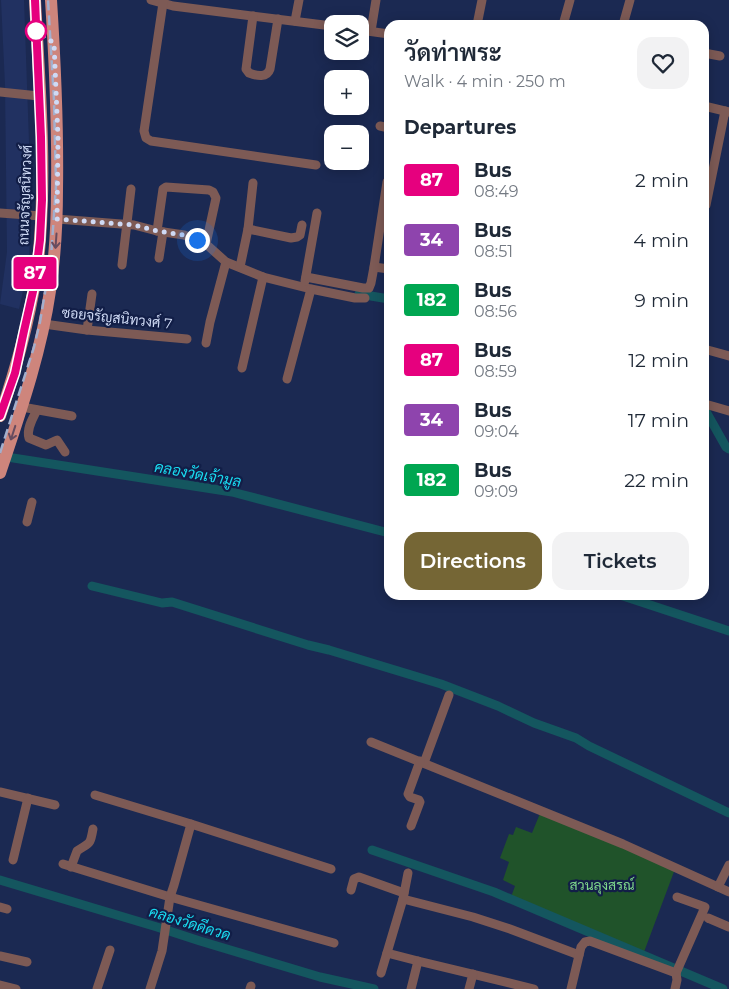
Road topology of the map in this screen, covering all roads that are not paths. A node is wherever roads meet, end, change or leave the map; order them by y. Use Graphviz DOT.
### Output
graph roads {
  1 [pos="35,0"];
  2 [pos="51,0"];
  3 [pos="299,0"];
  4 [pos="376,0"];
  5 [pos="482,0"];
  6 [pos="570,0"];
  7 [pos="630,0"];
  8 [pos="156,1"];
  9 [pos="205,5"];
  10 [pos="254,16"];
  11 [pos="278,19"];
  12 [pos="478,20"];
  13 [pos="564,20"];
  14 [pos="624,20"];
  15 [pos="295,21"];
  16 [pos="324,25"];
  17 [pos="371,31"];
  18 [pos="384,33"];
  19 [pos="709,54"];
  20 [pos="720,56"];
  21 [pos="0,92"];
  22 [pos="39,96"];
  23 [pos="709,107"];
  24 [pos="727,111"];
  25 [pos="316,165"];
  26 [pos="253,183"];
  27 [pos="131,189"];
  28 [pos="709,192"];
  29 [pos="384,202"];
  30 [pos="0,213"];
  31 [pos="317,213"];
  32 [pos="41,216"];
  33 [pos="57,219"];
  34 [pos="126,225"];
  35 [pos="302,225"];
  36 [pos="248,229"];
  37 [pos="160,231"];
  38 [pos="206,244"];
  39 [pos="159,258"];
  40 [pos="226,262"];
  41 [pos="122,264"];
  42 [pos="240,267"];
  43 [pos="374,267"];
  44 [pos="384,268"];
  45 [pos="263,276"];
  46 [pos="306,277"];
  47 [pos="307,288"];
  48 [pos="92,294"];
  49 [pos="365,298"];
  50 [pos="27,320"];
  51 [pos="44,324"];
  52 [pos="87,330"];
  53 [pos="187,339"];
  54 [pos="206,343"];
  55 [pos="709,350"];
  56 [pos="729,356"];
  57 [pos="242,368"];
  58 [pos="287,379"];
  59 [pos="709,405"];
  60 [pos="22,407"];
  61 [pos="37,410"];
  62 [pos="729,411"];
  63 [pos="0,416"];
  64 [pos="72,416"];
  65 [pos="65,452"];
  66 [pos="4,462"];
  67 [pos="32,502"];
  68 [pos="27,522"];
  69 [pos="449,695"];
  70 [pos="371,742"];
  71 [pos="422,762"];
  72 [pos="0,792"];
  73 [pos="95,795"];
  74 [pos="28,798"];
  75 [pos="55,805"];
  76 [pos="191,824"];
  77 [pos="411,826"];
  78 [pos="93,829"];
  79 [pos="13,860"];
  80 [pos="729,865"];
  81 [pos="331,869"];
  82 [pos="408,873"];
  83 [pos="718,887"];
  84 [pos="351,890"];
  85 [pos="729,892"];
  86 [pos="403,896"];
  87 [pos="677,896"];
  88 [pos="170,897"];
  89 [pos="708,918"];
  90 [pos="729,927"];
  91 [pos="334,944"];
  92 [pos="110,950"];
  93 [pos="387,952"];
  94 [pos="580,955"];
  95 [pos="0,956"];
  96 [pos="418,961"];
  97 [pos="26,962"];
  98 [pos="677,970"];
  99 [pos="381,973"];
  100 [pos="473,974"];
  101 [pos="0,985"];
  102 [pos="16,989"];
  103 [pos="97,989"];
  104 [pos="150,989"];
  105 [pos="411,989"];
  106 [pos="469,989"];
  107 [pos="534,989"];
  108 [pos="571,989"];
  109 [pos="675,989"];
  1 -- 22 [label="main road, ถนนจรัญสนิทวงศ์"];
  2 -- 33 [label="main road"];
  3 -- 15 [label="street"];
  4 -- 17 [label="street"];
  5 -- 12 [label="street"];
  6 -- 13 [label="street"];
  7 -- 14 [label="street"];
  8 -- 9 [label="street"];
  8 -- 25 [label="street"];
  9 -- 10 [label="street"];
  10 -- 11 [label="street"];
  10 -- 11 [label="street"];
  11 -- 15 [label="street"];
  15 -- 16 [label="street"];
  17 -- 18 [label="street"];
  19 -- 20 [label="street"];
  21 -- 22 [label="street"];
  22 -- 32 [label="main road, ถนนจรัญสนิทวงศ์"];
  23 -- 24 [label="street"];
  24 -- 28 [label="street"];
  26 -- 36 [label="street"];
  27 -- 34 [label="street"];
  29 -- 43 [label="street"];
  30 -- 32 [label="street"];
  31 -- 46 [label="street"];
  32 -- 50 [label="main road, ถนนจรัญสนิทวงศ์"];
  33 -- 34 [label="street"];
  33 -- 51 [label="main road, one-way"];
  34 -- 37 [label="street"];
  34 -- 41 [label="street"];
  35 -- 36 [label="street"];
  36 -- 42 [label="street"];
  37 -- 38 [label="street"];
  37 -- 38 [label="street"];
  37 -- 39 [label="street"];
  38 -- 40 [label="street"];
  40 -- 42 [label="street"];
  40 -- 54 [label="street"];
  42 -- 45 [label="street"];
  43 -- 44 [label="street"];
  43 -- 46 [label="street"];
  45 -- 47 [label="street"];
  45 -- 57 [label="street"];
  46 -- 47 [label="street"];
  47 -- 49 [label="street"];
  47 -- 58 [label="street"];
  48 -- 52 [label="street"];
  50 -- 51 [label="main road"];
  50 -- 63 [label="main road, ถนนจรัญสนิทวงศ์"];
  51 -- 52 [label="street, ซอยจรัญสนิทวงศ์ 7"];
  51 -- 60 [label="main road"];
  52 -- 53 [label="street, ซอยจรัญสนิทวงศ์ 7"];
  55 -- 56 [label="street"];
  59 -- 62 [label="street"];
  60 -- 61 [label="street"];
  60 -- 66 [label="main road, one-way"];
  61 -- 64 [label="street"];
  61 -- 65 [label="street"];
  67 -- 68 [label="street"];
  69 -- 71 [label="street"];
  70 -- 71 [label="street"];
  71 -- 77 [label="street"];
  71 -- 83 [label="street"];
  72 -- 74 [label="street"];
  73 -- 76 [label="street"];
  74 -- 75 [label="street"];
  74 -- 79 [label="street"];
  76 -- 81 [label="street"];
  76 -- 88 [label="street"];
  78 -- 88 [label="street"];
  80 -- 83 [label="street"];
  82 -- 86 [label="street"];
  83 -- 85 [label="street"];
  84 -- 86 [label="street"];
  86 -- 93 [label="street"];
  86 -- 94 [label="street"];
  87 -- 98 [label="street"];
  88 -- 91 [label="street"];
  88 -- 104 [label="street"];
  89 -- 90 [label="street"];
  92 -- 103 [label="street"];
  93 -- 96 [label="street"];
  93 -- 99 [label="street"];
  94 -- 98 [label="street"];
  94 -- 108 [label="street"];
  95 -- 97 [label="street"];
  96 -- 100 [label="street"];
  96 -- 105 [label="street"];
  98 -- 109 [label="street"];
  100 -- 106 [label="street"];
  100 -- 107 [label="street"];
  101 -- 102 [label="street"];
}
